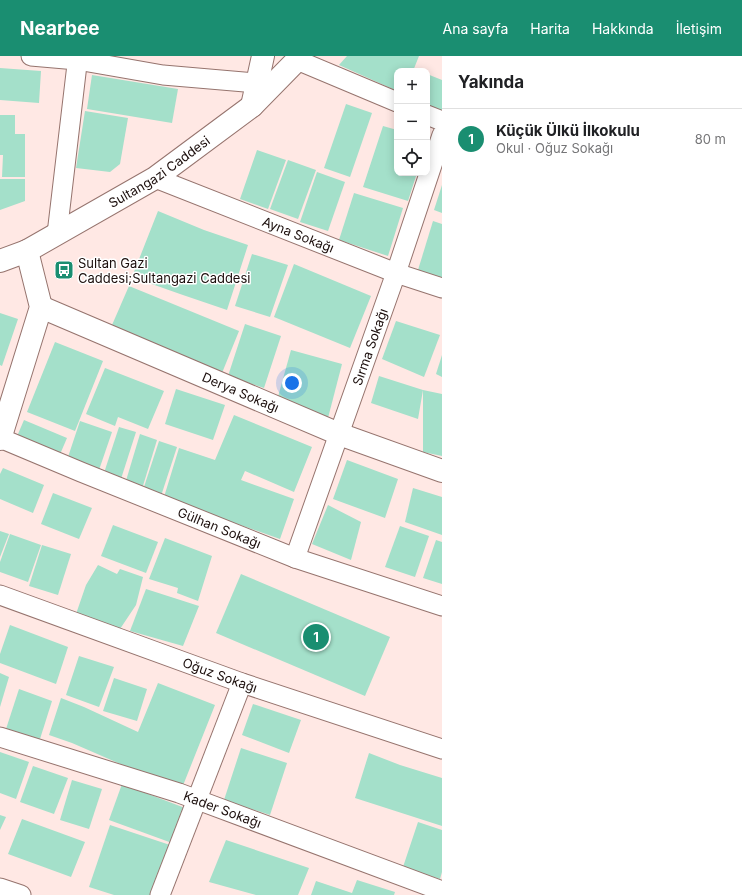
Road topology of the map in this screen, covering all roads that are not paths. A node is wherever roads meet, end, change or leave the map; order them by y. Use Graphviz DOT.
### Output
graph roads {
  1 [pos="31,56"];
  2 [pos="263,56"];
  3 [pos="78,58"];
  4 [pos="299,58"];
  5 [pos="257,82"];
  6 [pos="394,101"];
  7 [pos="252,106"];
  8 [pos="430,116"];
  9 [pos="442,121"];
  10 [pos="442,135"];
  11 [pos="155,178"];
  12 [pos="57,234"];
  13 [pos="27,251"];
  14 [pos="0,261"];
  15 [pos="396,273"];
  16 [pos="442,288"];
  17 [pos="41,307"];
  18 [pos="339,434"];
  19 [pos="0,438"];
  20 [pos="442,471"];
  21 [pos="295,558"];
  22 [pos="0,595"];
  23 [pos="442,606"];
  24 [pos="242,683"];
  25 [pos="0,737"];
  26 [pos="442,749"];
  27 [pos="197,800"];
  28 [pos="0,888"];
  29 [pos="442,891"];
  30 [pos="21,895"];
  31 [pos="160,895"];
  1 -- 3 [label="street"];
  2 -- 5 [label="street"];
  3 -- 5 [label="street"];
  3 -- 12 [label="street"];
  4 -- 6 [label="street"];
  4 -- 7 [label="street, Sultangazi Caddesi"];
  5 -- 7 [label="street"];
  7 -- 11 [label="street, Sultangazi Caddesi"];
  8 -- 9 [label="street"];
  10 -- 15 [label="street, Sırma Sokağı"];
  11 -- 12 [label="street, Sultangazi Caddesi"];
  11 -- 15 [label="street, Ayna Sokağı"];
  12 -- 13 [label="street, Sultangazi Caddesi"];
  13 -- 14 [label="street, Sultangazi Caddesi"];
  13 -- 17 [label="street"];
  15 -- 16 [label="street, Ayna Sokağı"];
  15 -- 18 [label="street, Sırma Sokağı"];
  17 -- 18 [label="street, Derya Sokağı"];
  17 -- 19 [label="street"];
  18 -- 20 [label="street, Derya Sokağı"];
  18 -- 21 [label="street, Sırma Sokağı"];
  19 -- 21 [label="street, Gülhan Sokağı"];
  21 -- 23 [label="street, Gülhan Sokağı"];
  22 -- 24 [label="street, Oğuz Sokağı"];
  24 -- 26 [label="street, Oğuz Sokağı"];
  24 -- 27 [label="street"];
  25 -- 27 [label="street, Kader Sokağı"];
  27 -- 29 [label="street, Kader Sokağı"];
  27 -- 31 [label="street"];
  28 -- 30 [label="street"];
}
